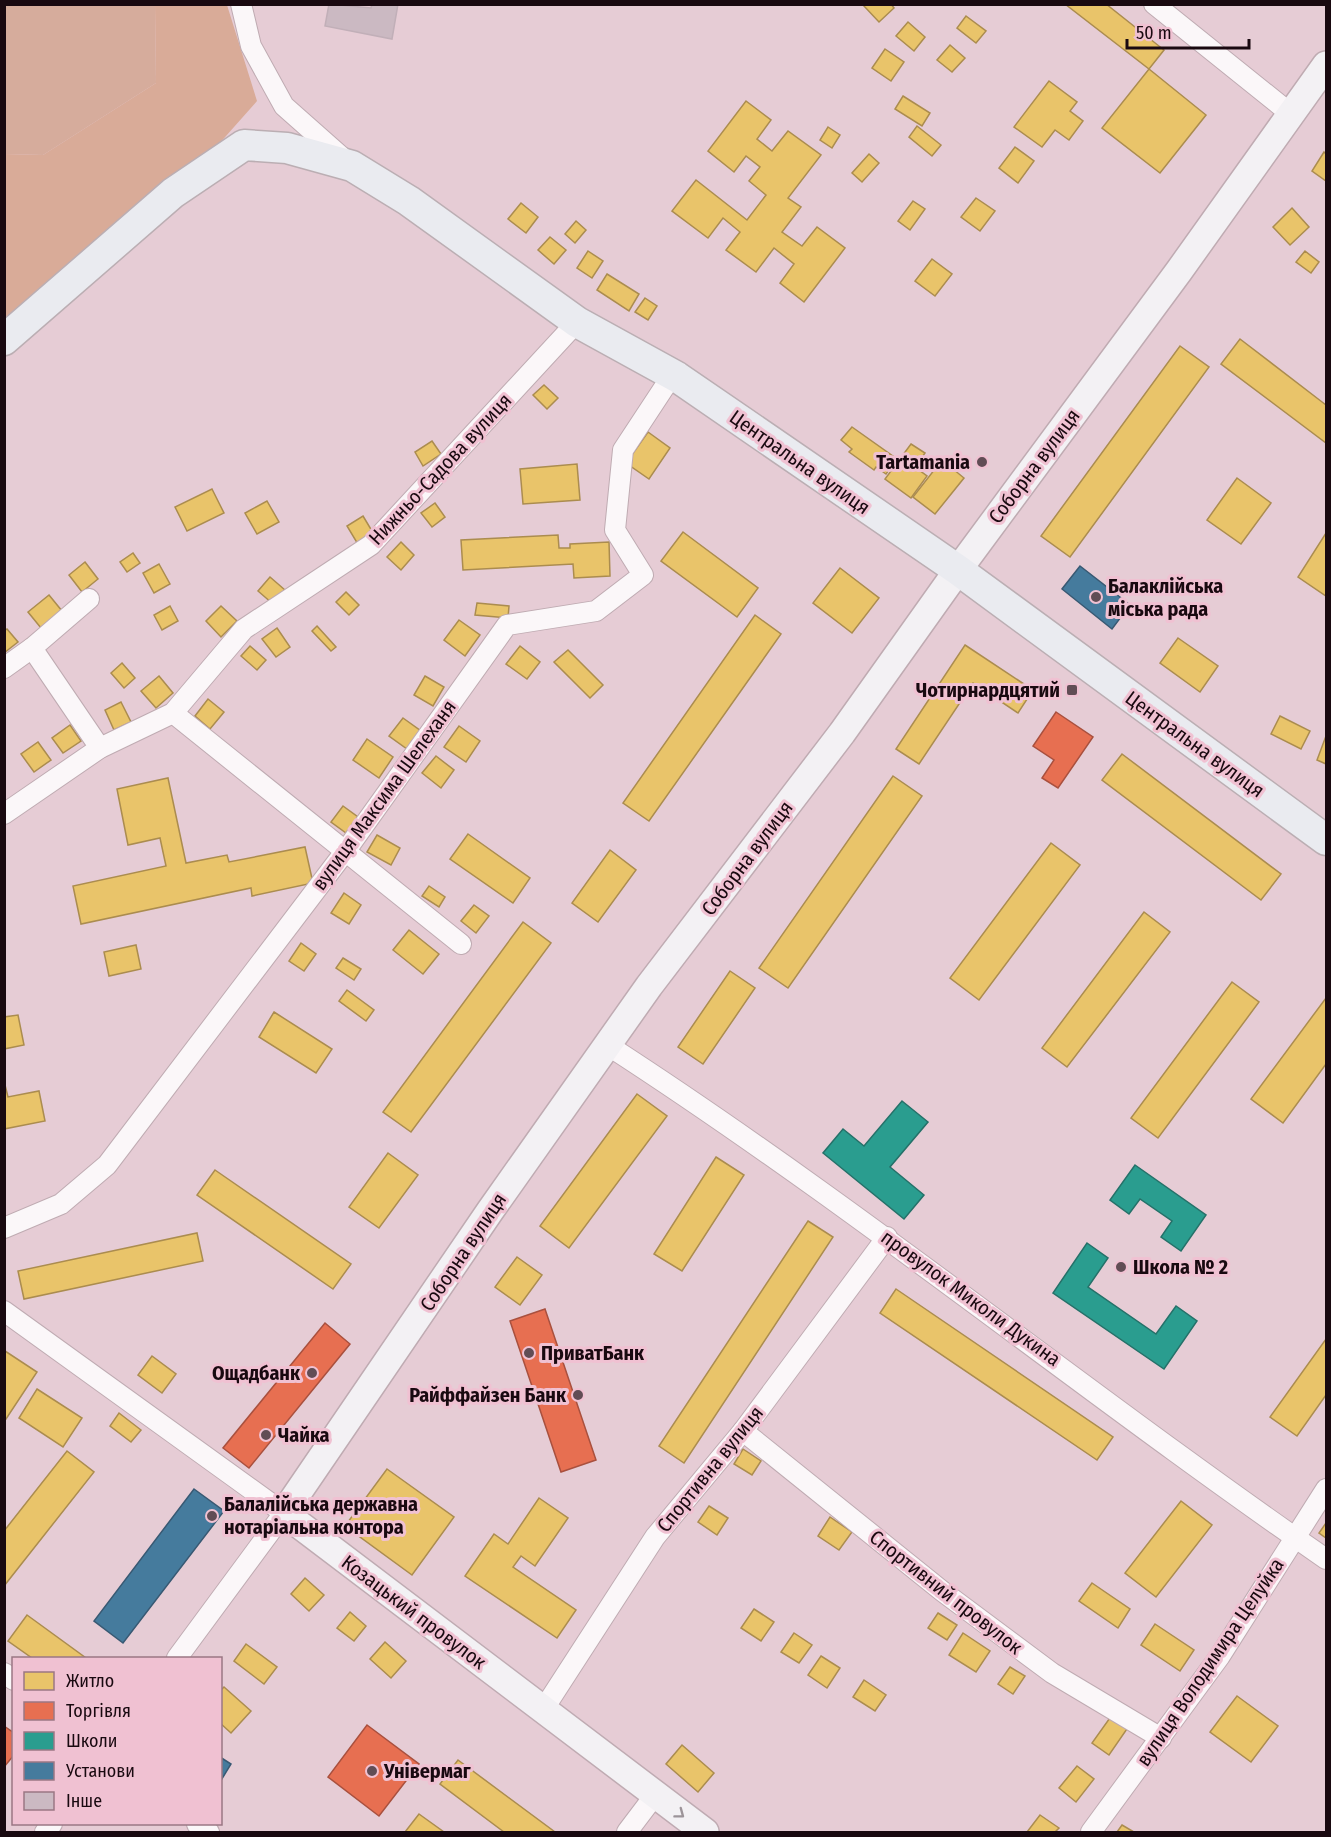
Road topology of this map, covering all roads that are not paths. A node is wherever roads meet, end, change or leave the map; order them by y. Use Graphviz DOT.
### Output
graph roads {
  1 [pos="241,4"];
  2 [pos="1154,4"];
  3 [pos="1326,65"];
  4 [pos="1291,114"];
  5 [pos="352,166"];
  6 [pos="577,322"];
  7 [pos="4,340"];
  8 [pos="673,374"];
  9 [pos="958,570"];
  10 [pos="89,599"];
  11 [pos="32,648"];
  12 [pos="4,668"];
  13 [pos="173,713"];
  14 [pos="100,748"];
  15 [pos="4,814"];
  16 [pos="1326,840"];
  17 [pos="346,849"];
  18 [pos="461,944"];
  19 [pos="609,1046"];
  20 [pos="4,1228"];
  21 [pos="887,1237"];
  22 [pos="4,1311"];
  23 [pos="743,1431"];
  24 [pos="1326,1489"];
  25 [pos="284,1513"];
  26 [pos="1294,1537"];
  27 [pos="1326,1559"];
  28 [pos="178,1657"];
  29 [pos="543,1710"];
  30 [pos="1161,1738"];
  31 [pos="655,1795"];
  32 [pos="627,1833"];
  33 [pos="705,1833"];
  34 [pos="1091,1833"];
  1 -- 5 [label="street"];
  2 -- 4 [label="street"];
  3 -- 4 [label="street, Соборна вулиця"];
  4 -- 9 [label="street, Соборна вулиця"];
  5 -- 6 [label="main road, Центральна вулиця"];
  5 -- 7 [label="main road, Центральна вулиця"];
  6 -- 8 [label="main road, Центральна вулиця"];
  6 -- 13 [label="street, Нижньо-Садова вулиця"];
  8 -- 9 [label="main road, Центральна вулиця"];
  8 -- 17 [label="street, вулиця Максима Шелеханя"];
  9 -- 16 [label="main road, Центральна вулиця"];
  9 -- 19 [label="street, Соборна вулиця"];
  10 -- 11 [label="street"];
  11 -- 12 [label="street"];
  11 -- 14 [label="street"];
  13 -- 14 [label="street, Нижньо-Садова вулиця"];
  13 -- 17 [label="street"];
  14 -- 15 [label="street, Нижньо-Садова вулиця"];
  17 -- 18 [label="street"];
  17 -- 20 [label="street, вулиця Максима Шелеханя"];
  19 -- 21 [label="street, провулок Миколи Дукина"];
  19 -- 25 [label="street, Соборна вулиця"];
  21 -- 23 [label="street, Спортивна вулиця"];
  21 -- 26 [label="street, провулок Миколи Дукина"];
  22 -- 25 [label="street, Козацький провулок"];
  23 -- 29 [label="street, Спортивна вулиця"];
  23 -- 30 [label="street, Спортивний провулок"];
  24 -- 26 [label="street, вулиця Володимира Целуйка"];
  25 -- 28 [label="street, Соборна вулиця"];
  25 -- 29 [label="street, Козацький провулок"];
  26 -- 27 [label="street, провулок Миколи Дукина"];
  26 -- 30 [label="street, вулиця Володимира Целуйка"];
  29 -- 31 [label="street, Козацький провулок"];
  30 -- 34 [label="street, вулиця Володимира Целуйка"];
  31 -- 32 [label="street"];
  31 -- 33 [label="street, Козацький провулок, one-way"];
}
